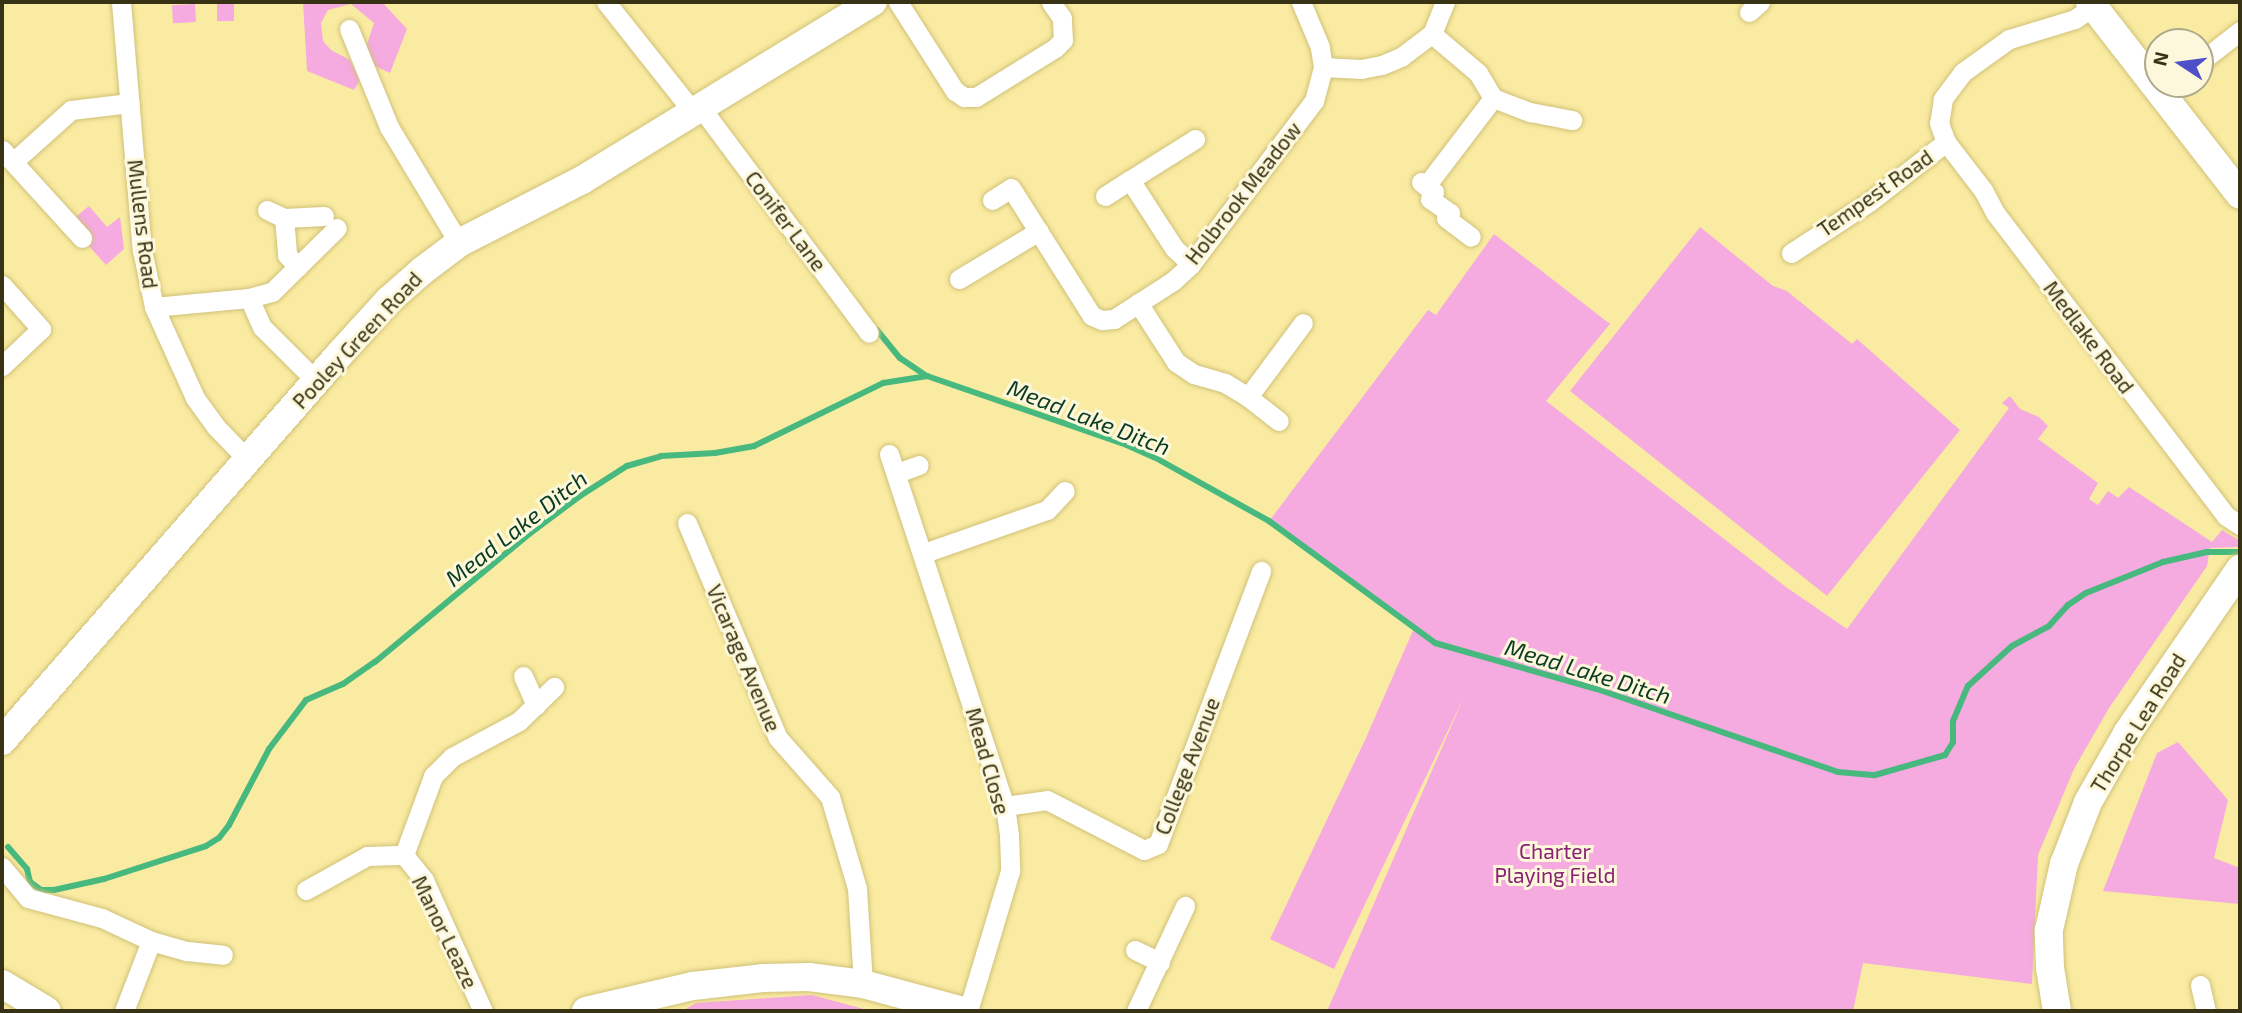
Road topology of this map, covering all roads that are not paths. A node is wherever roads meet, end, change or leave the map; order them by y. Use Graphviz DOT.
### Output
graph roads {
  1 [pos="121,2"];
  2 [pos="606,2"];
  3 [pos="873,2"];
  4 [pos="898,2"];
  5 [pos="1301,2"];
  6 [pos="1445,2"];
  7 [pos="1056,3"];
  8 [pos="2092,4"];
  9 [pos="349,29"];
  10 [pos="2240,30"];
  11 [pos="1432,34"];
  12 [pos="2214,51"];
  13 [pos="2144,65"];
  14 [pos="1323,67"];
  15 [pos="1493,98"];
  16 [pos="2171,98"];
  17 [pos="130,103"];
  18 [pos="698,111"];
  19 [pos="1572,120"];
  20 [pos="1195,139"];
  21 [pos="1946,142"];
  22 [pos="7,156"];
  23 [pos="1130,180"];
  24 [pos="2240,195"];
  25 [pos="1105,196"];
  26 [pos="992,200"];
  27 [pos="1039,231"];
  28 [pos="1471,237"];
  29 [pos="82,238"];
  30 [pos="459,243"];
  31 [pos="1791,253"];
  32 [pos="1191,264"];
  33 [pos="298,267"];
  34 [pos="959,279"];
  35 [pos="2,285"];
  36 [pos="249,298"];
  37 [pos="1139,303"];
  38 [pos="154,307"];
  39 [pos="1303,323"];
  40 [pos="869,333"];
  41 [pos="2,366"];
  42 [pos="306,371"];
  43 [pos="1248,397"];
  44 [pos="1279,421"];
  45 [pos="889,454"];
  46 [pos="247,460"];
  47 [pos="919,465"];
  48 [pos="897,473"];
  49 [pos="1065,491"];
  50 [pos="687,523"];
  51 [pos="2240,525"];
  52 [pos="923,553"];
  53 [pos="2240,569"];
  54 [pos="1261,571"];
  55 [pos="523,676"];
  56 [pos="554,687"];
  57 [pos="536,705"];
  58 [pos="3,738"];
  59 [pos="1004,806"];
  60 [pos="404,855"];
  61 [pos="2,867"];
  62 [pos="306,890"];
  63 [pos="1185,906"];
  64 [pos="151,941"];
  65 [pos="1135,950"];
  66 [pos="223,955"];
  67 [pos="1160,962"];
  68 [pos="2,984"];
  69 [pos="863,984"];
  70 [pos="2200,985"];
  71 [pos="47,1011"];
  72 [pos="124,1011"];
  73 [pos="483,1011"];
  74 [pos="586,1011"];
  75 [pos="966,1011"];
  76 [pos="1136,1011"];
  77 [pos="2057,1011"];
  78 [pos="2206,1011"];
  1 -- 17 [label="street, Mullens Road"];
  2 -- 18 [label="street, Conifer Lane"];
  3 -- 18 [label="main road, Pooley Green Road"];
  4 -- 7 [label="street"];
  5 -- 14 [label="street, Holbrook Meadow"];
  6 -- 11 [label="street"];
  8 -- 13 [label="main road"];
  8 -- 21 [label="street, Tempest Road"];
  9 -- 30 [label="street"];
  10 -- 12 [label="street"];
  11 -- 14 [label="street"];
  11 -- 15 [label="street"];
  14 -- 32 [label="street, Holbrook Meadow"];
  15 -- 19 [label="street"];
  15 -- 28 [label="street"];
  16 -- 24 [label="main road"];
  17 -- 22 [label="street"];
  17 -- 38 [label="street, Mullens Road"];
  18 -- 30 [label="main road, Pooley Green Road"];
  18 -- 40 [label="street, Conifer Lane"];
  20 -- 23 [label="street"];
  21 -- 31 [label="street, Tempest Road"];
  21 -- 51 [label="street, Medlake Road"];
  22 -- 29 [label="street"];
  23 -- 25 [label="street"];
  23 -- 32 [label="street"];
  26 -- 27 [label="street, Holbrook Meadow"];
  27 -- 34 [label="street"];
  27 -- 37 [label="street, Holbrook Meadow"];
  30 -- 46 [label="main road, Pooley Green Road"];
  32 -- 37 [label="street, Holbrook Meadow"];
  33 -- 33 [label="street"];
  33 -- 36 [label="street"];
  35 -- 41 [label="street"];
  36 -- 38 [label="street"];
  36 -- 42 [label="street"];
  37 -- 43 [label="street"];
  38 -- 46 [label="street, Mullens Road"];
  39 -- 43 [label="street"];
  43 -- 44 [label="street"];
  45 -- 48 [label="street, Mead Close"];
  46 -- 58 [label="main road, Pooley Green Road"];
  47 -- 48 [label="street"];
  48 -- 52 [label="street, Mead Close"];
  49 -- 52 [label="street"];
  50 -- 69 [label="street, Vicarage Avenue"];
  52 -- 59 [label="street, Mead Close"];
  53 -- 77 [label="main road, Thorpe Lea Road"];
  54 -- 59 [label="street, College Avenue"];
  55 -- 57 [label="street"];
  56 -- 57 [label="street, Manor Leaze"];
  57 -- 60 [label="street, Manor Leaze"];
  59 -- 75 [label="street, Mead Close"];
  60 -- 62 [label="street, Manor Leaze"];
  60 -- 73 [label="street, Manor Leaze"];
  61 -- 64 [label="street"];
  63 -- 67 [label="street"];
  64 -- 66 [label="street"];
  64 -- 72 [label="street"];
  65 -- 67 [label="street"];
  67 -- 76 [label="street"];
  68 -- 71 [label="main road"];
  69 -- 74 [label="main road"];
  69 -- 75 [label="main road"];
  70 -- 78 [label="street"];
}
